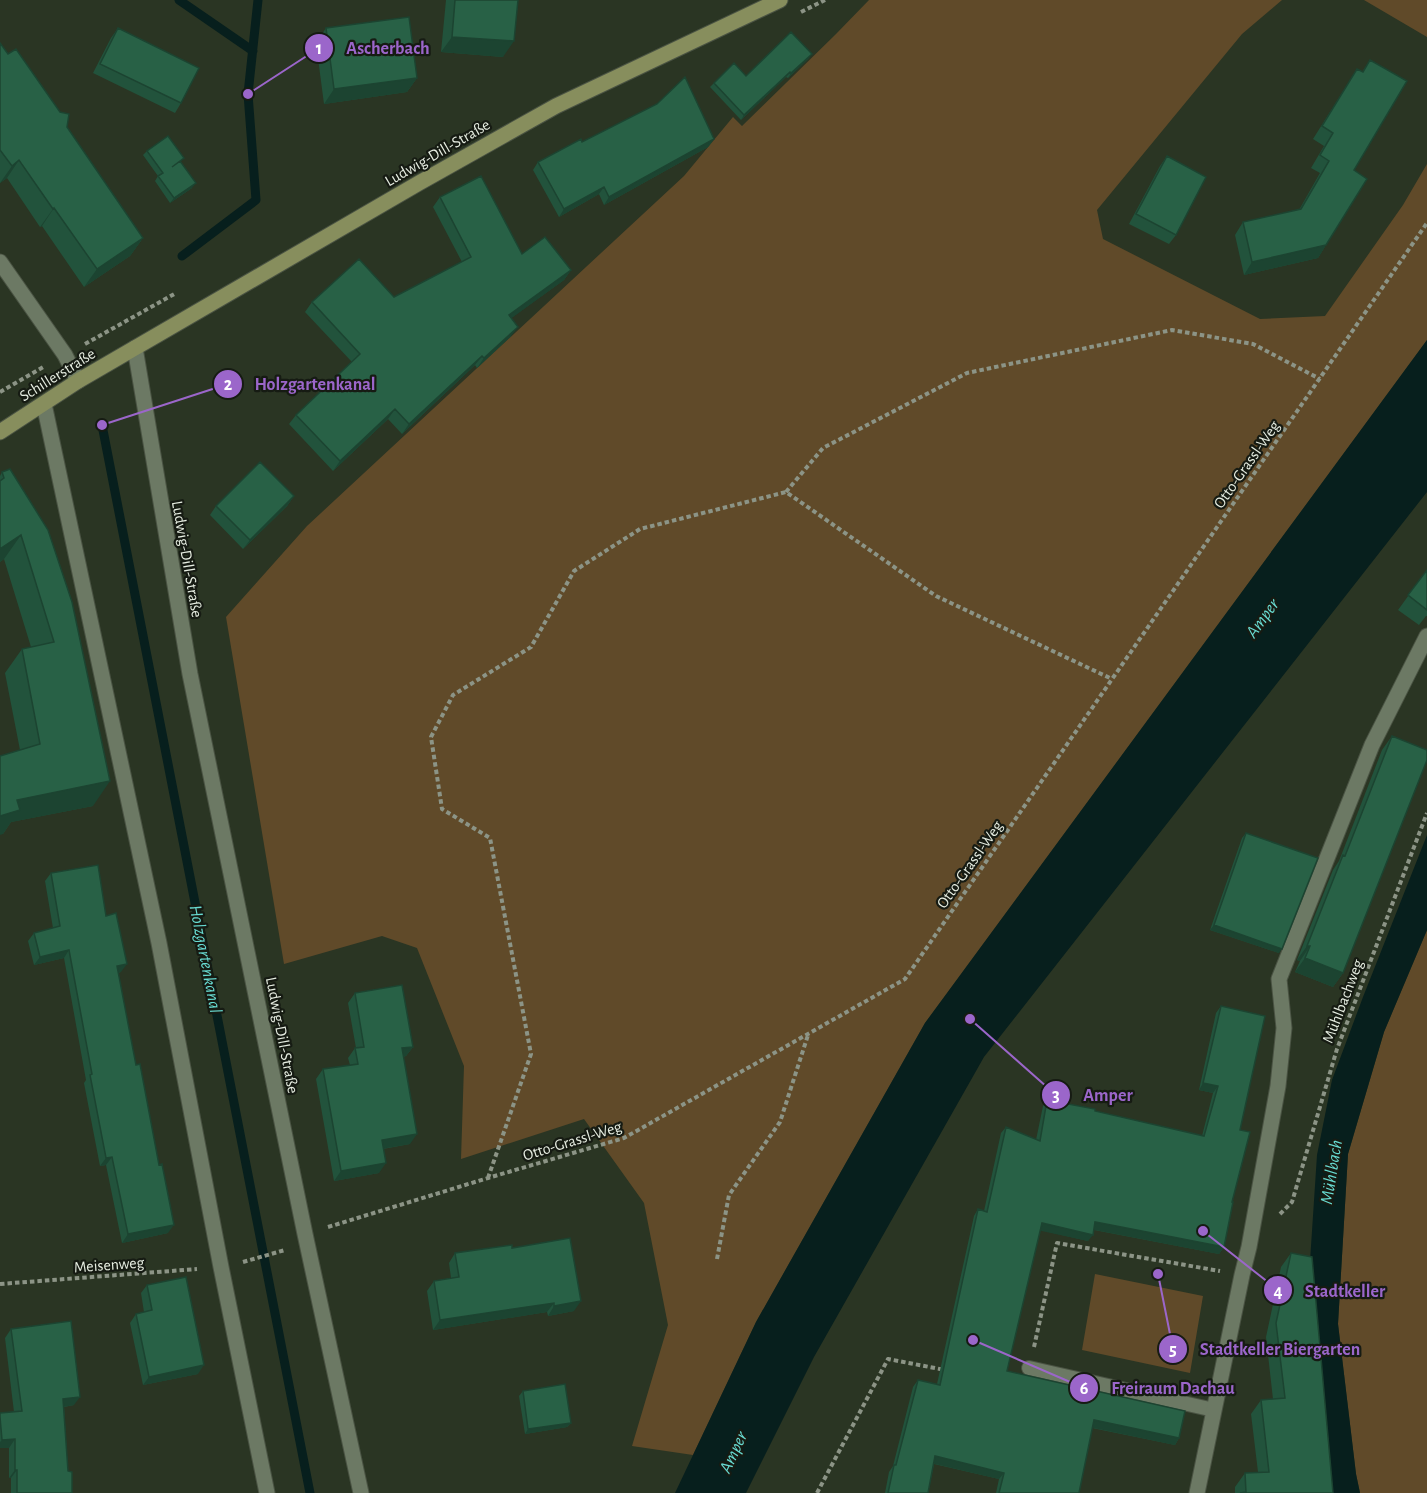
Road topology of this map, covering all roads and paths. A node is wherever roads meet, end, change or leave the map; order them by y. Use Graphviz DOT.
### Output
graph roads {
  1 [pos="780,0"];
  2 [pos="825,0"];
  3 [pos="795,15"];
  4 [pos="1427,224"];
  5 [pos="0,262"];
  6 [pos="135,348"];
  7 [pos="1320,379"];
  8 [pos="78,381"];
  9 [pos="44,404"];
  10 [pos="0,432"];
  11 [pos="786,492"];
  12 [pos="1427,636"];
  13 [pos="1112,679"];
  14 [pos="1427,813"];
  15 [pos="808,1034"];
  16 [pos="488,1178"];
  17 [pos="1292,1202"];
  18 [pos="305,1234"];
  19 [pos="286,1250"];
  20 [pos="717,1259"];
  21 [pos="246,1261"];
  22 [pos="220,1267"];
  23 [pos="1242,1275"];
  24 [pos="0,1284"];
  25 [pos="1029,1368"];
  26 [pos="945,1370"];
  27 [pos="1214,1410"];
  28 [pos="267,1493"];
  29 [pos="361,1493"];
  30 [pos="817,1493"];
  31 [pos="1197,1493"];
  1 -- 6 [label="street, Ludwig-Dill-Straße"];
  2 -- 3 [label="path"];
  4 -- 7 [label="path, Otto-Grassl-Weg"];
  5 -- 8 [label="street"];
  6 -- 8 [label="street, Schillerstraße"];
  6 -- 18 [label="street, Ludwig-Dill-Straße"];
  7 -- 11 [label="path"];
  7 -- 13 [label="path, Otto-Grassl-Weg"];
  8 -- 9 [label="street, Schillerstraße"];
  9 -- 10 [label="street, Schillerstraße"];
  9 -- 22 [label="street"];
  11 -- 13 [label="path"];
  11 -- 16 [label="path"];
  12 -- 23 [label="street"];
  13 -- 15 [label="path, Otto-Grassl-Weg"];
  14 -- 17 [label="path, Mühlbachweg"];
  15 -- 16 [label="path, Otto-Grassl-Weg"];
  15 -- 20 [label="path"];
  16 -- 18 [label="path, Otto-Grassl-Weg"];
  18 -- 29 [label="street, Ludwig-Dill-Straße"];
  19 -- 21 [label="path"];
  22 -- 24 [label="path, Meisenweg"];
  22 -- 28 [label="street"];
  23 -- 25 [label="path"];
  23 -- 27 [label="street"];
  25 -- 27 [label="lane"];
  26 -- 30 [label="path"];
  27 -- 31 [label="street"];
}
